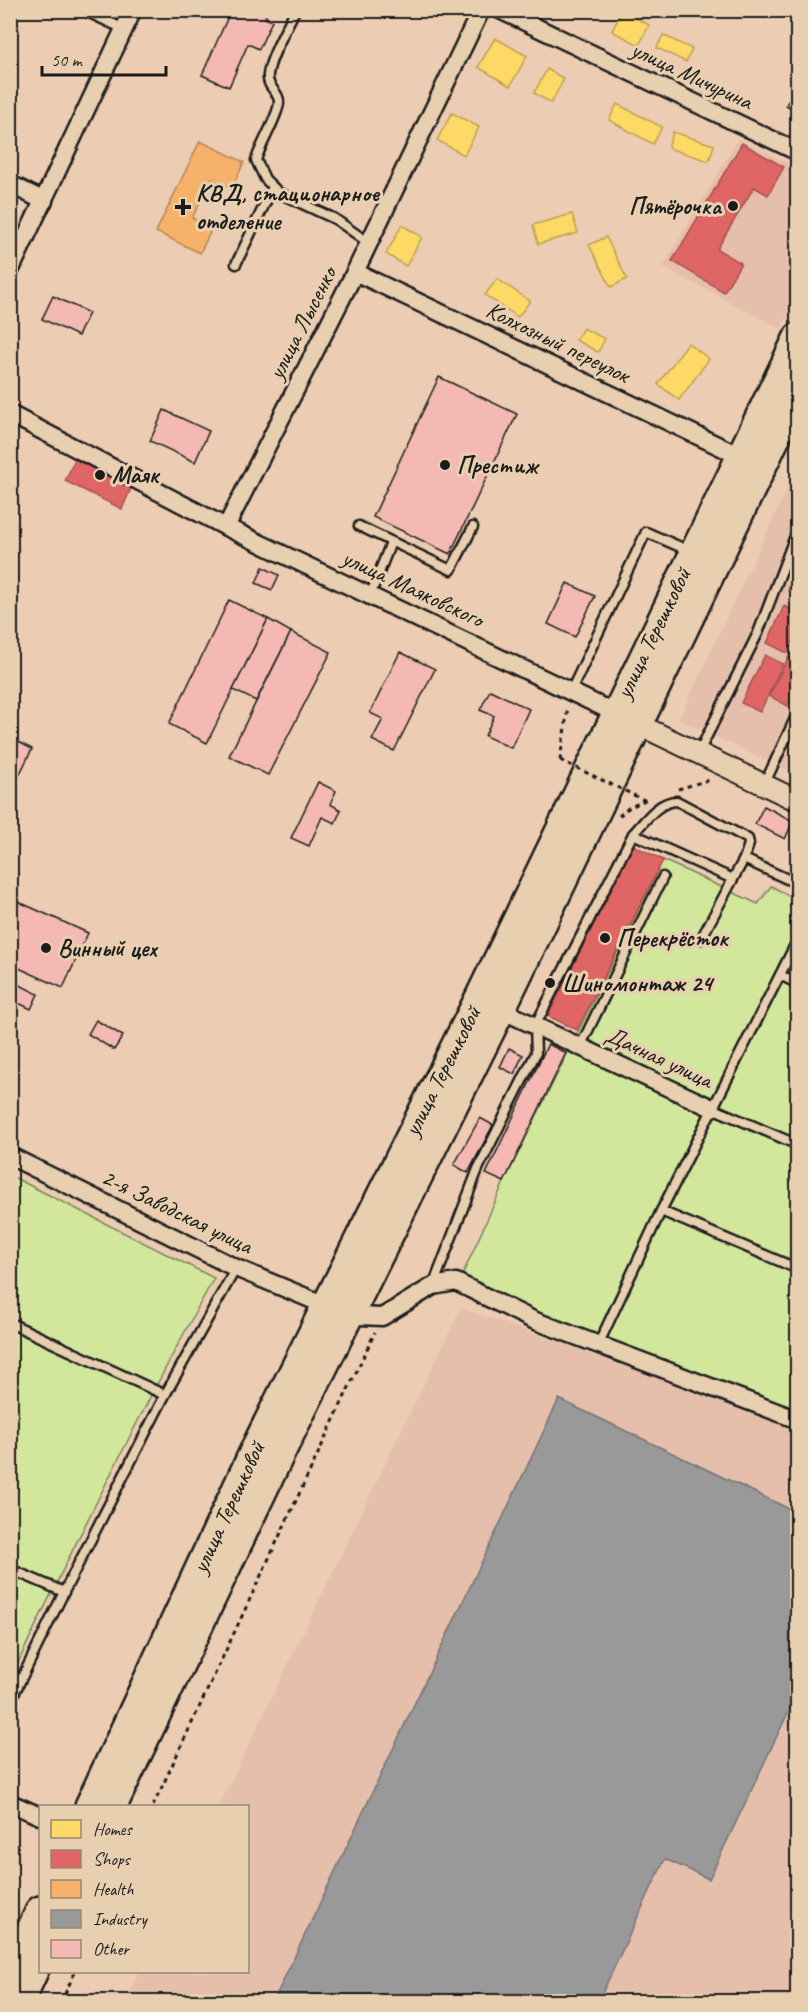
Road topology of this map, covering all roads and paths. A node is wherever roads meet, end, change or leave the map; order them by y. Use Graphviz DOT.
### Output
graph roads {
  1 [pos="83,10"];
  2 [pos="133,10"];
  3 [pos="296,10"];
  4 [pos="482,10"];
  5 [pos="500,10"];
  6 [pos="124,28"];
  7 [pos="798,152"];
  8 [pos="10,184"];
  9 [pos="273,187"];
  10 [pos="44,201"];
  11 [pos="369,243"];
  12 [pos="236,264"];
  13 [pos="10,271"];
  14 [pos="355,272"];
  15 [pos="798,337"];
  16 [pos="798,392"];
  17 [pos="10,414"];
  18 [pos="740,456"];
  19 [pos="359,526"];
  20 [pos="226,527"];
  21 [pos="472,527"];
  22 [pos="798,528"];
  23 [pos="391,542"];
  24 [pos="692,552"];
  25 [pos="370,596"];
  26 [pos="571,692"];
  27 [pos="798,712"];
  28 [pos="627,719"];
  29 [pos="698,754"];
  30 [pos="764,785"];
  31 [pos="644,800"];
  32 [pos="798,801"];
  33 [pos="633,834"];
  34 [pos="744,858"];
  35 [pos="663,877"];
  36 [pos="733,879"];
  37 [pos="798,884"];
  38 [pos="700,939"];
  39 [pos="798,939"];
  40 [pos="780,975"];
  41 [pos="798,984"];
  42 [pos="501,1010"];
  43 [pos="536,1026"];
  44 [pos="580,1047"];
  45 [pos="712,1108"];
  46 [pos="798,1145"];
  47 [pos="10,1156"];
  48 [pos="661,1211"];
  49 [pos="236,1268"];
  50 [pos="798,1269"];
  51 [pos="433,1286"];
  52 [pos="338,1309"];
  53 [pos="382,1317"];
  54 [pos="10,1323"];
  55 [pos="598,1345"];
  56 [pos="165,1395"];
  57 [pos="798,1420"];
  58 [pos="10,1569"];
  59 [pos="64,1592"];
  60 [pos="10,1702"];
  61 [pos="10,1803"];
  62 [pos="89,1805"];
  63 [pos="113,1805"];
  64 [pos="153,1805"];
  65 [pos="39,1816"];
  66 [pos="39,1912"];
  67 [pos="39,1960"];
  68 [pos="74,1973"];
  69 [pos="10,1974"];
  70 [pos="20,2001"];
  71 [pos="61,2001"];
  1 -- 6 [label="lane"];
  2 -- 6 [label="street"];
  3 -- 9 [label="lane"];
  4 -- 11 [label="street, улица Лысенко"];
  5 -- 7 [label="street, улица Мичурина"];
  6 -- 10 [label="street"];
  8 -- 10 [label="street"];
  9 -- 11 [label="lane"];
  9 -- 12 [label="lane"];
  10 -- 13 [label="street"];
  11 -- 14 [label="street, улица Лысенко"];
  14 -- 18 [label="street, Колхозный переулок"];
  14 -- 20 [label="street, улица Лысенко"];
  15 -- 18 [label="highway, улица Терешковой"];
  16 -- 28 [label="highway, улица Терешковой"];
  17 -- 20 [label="street, улица Маяковского"];
  18 -- 24 [label="highway, улица Терешковой"];
  19 -- 23 [label="lane"];
  20 -- 25 [label="street, улица Маяковского"];
  21 -- 23 [label="lane"];
  22 -- 29 [label="lane"];
  23 -- 25 [label="lane"];
  24 -- 26 [label="lane"];
  24 -- 28 [label="highway, улица Терешковой"];
  25 -- 26 [label="street, улица Маяковского"];
  26 -- 28 [label="street, улица Маяковского"];
  26 -- 31 [label="path, bridge"];
  27 -- 30 [label="lane"];
  28 -- 29 [label="street, улица Маяковского"];
  28 -- 42 [label="highway, улица Терешковой"];
  28 -- 52 [label="highway, улица Терешковой"];
  29 -- 30 [label="street, улица Маяковского"];
  30 -- 32 [label="street, улица Маяковского"];
  33 -- 34 [label="lane"];
  33 -- 36 [label="lane"];
  33 -- 43 [label="lane"];
  34 -- 36 [label="lane"];
  34 -- 37 [label="lane"];
  35 -- 44 [label="lane"];
  36 -- 38 [label="lane"];
  39 -- 40 [label="lane"];
  40 -- 41 [label="lane"];
  40 -- 45 [label="lane"];
  42 -- 43 [label="street, Дачная улица"];
  42 -- 52 [label="highway, улица Терешковой"];
  43 -- 44 [label="street, Дачная улица"];
  43 -- 51 [label="lane"];
  44 -- 45 [label="street, Дачная улица"];
  45 -- 46 [label="lane, Дачная улица"];
  45 -- 48 [label="lane"];
  47 -- 49 [label="street, 2-я Заводская улица"];
  48 -- 50 [label="lane"];
  48 -- 55 [label="lane"];
  49 -- 52 [label="street, 2-я Заводская улица"];
  49 -- 56 [label="lane"];
  51 -- 53 [label="street"];
  51 -- 55 [label="street"];
  52 -- 53 [label="street, 2-я Заводская улица"];
  52 -- 62 [label="highway, улица Терешковой"];
  52 -- 63 [label="highway, улица Терешковой"];
  53 -- 64 [label="path"];
  54 -- 56 [label="lane"];
  55 -- 57 [label="street"];
  56 -- 59 [label="lane"];
  58 -- 59 [label="lane"];
  59 -- 60 [label="lane"];
  61 -- 65 [label="street"];
  66 -- 69 [label="highway"];
  67 -- 70 [label="highway"];
  68 -- 71 [label="path"];
}
